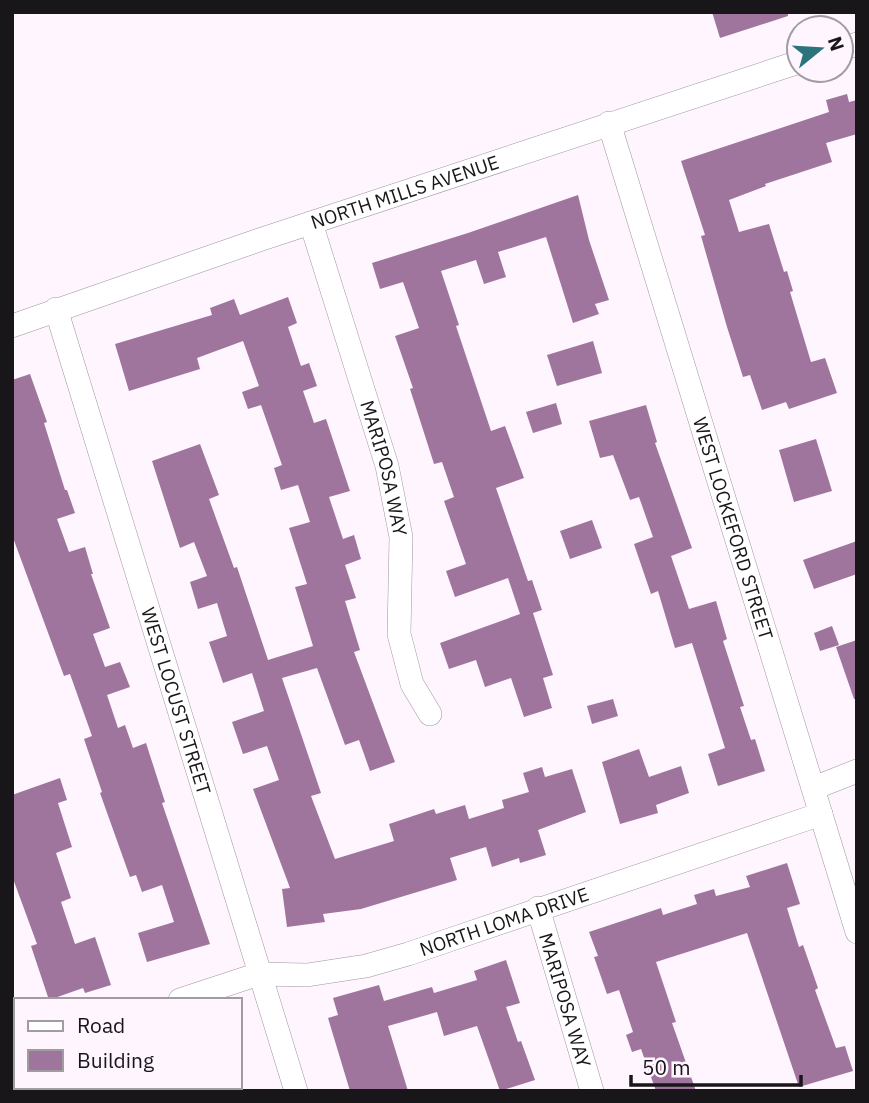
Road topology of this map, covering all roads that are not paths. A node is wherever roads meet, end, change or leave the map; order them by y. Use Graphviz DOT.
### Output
graph roads {
  1 [pos="785,67"];
  2 [pos="608,124"];
  3 [pos="311,223"];
  4 [pos="56,309"];
  5 [pos="12,326"];
  6 [pos="430,714"];
  7 [pos="857,771"];
  8 [pos="814,788"];
  9 [pos="821,814"];
  10 [pos="538,908"];
  11 [pos="857,932"];
  12 [pos="259,974"];
  13 [pos="186,998"];
  14 [pos="296,1091"];
  15 [pos="592,1091"];
  1 -- 2 [label="street, NORTH MILLS AVENUE"];
  2 -- 3 [label="street, NORTH MILLS AVENUE"];
  2 -- 8 [label="street, WEST LOCKEFORD STREET"];
  3 -- 4 [label="street, NORTH MILLS AVENUE"];
  3 -- 6 [label="street, MARIPOSA WAY"];
  4 -- 5 [label="street, NORTH MILLS AVENUE"];
  4 -- 12 [label="street, WEST LOCUST STREET"];
  7 -- 8 [label="street"];
  8 -- 9 [label="street, WEST LOCKEFORD STREET"];
  9 -- 10 [label="street, NORTH LOMA DRIVE"];
  9 -- 11 [label="street, WEST LOCKEFORD STREET"];
  10 -- 12 [label="street, NORTH LOMA DRIVE"];
  10 -- 15 [label="street, MARIPOSA WAY"];
  12 -- 13 [label="street, NORTH LOMA DRIVE"];
  12 -- 14 [label="street, WEST LOCUST STREET"];
}
